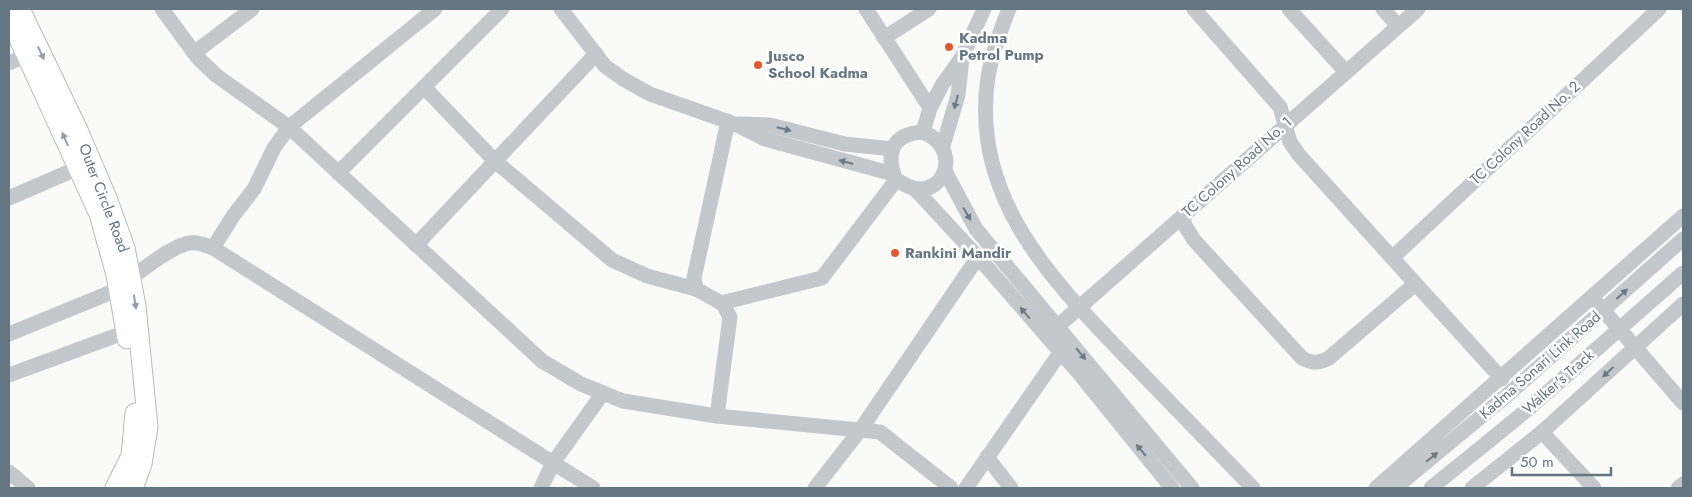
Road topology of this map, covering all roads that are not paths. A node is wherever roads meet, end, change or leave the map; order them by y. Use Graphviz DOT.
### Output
graph roads {
  1 [pos="20,9"];
  2 [pos="162,9"];
  3 [pos="252,9"];
  4 [pos="435,9"];
  5 [pos="502,9"];
  6 [pos="561,9"];
  7 [pos="866,9"];
  8 [pos="929,9"];
  9 [pos="984,9"];
  10 [pos="1009,9"];
  11 [pos="1194,9"];
  12 [pos="1289,9"];
  13 [pos="1383,9"];
  14 [pos="1418,9"];
  15 [pos="1659,9"];
  16 [pos="9,16"];
  17 [pos="1398,26"];
  18 [pos="884,38"];
  19 [pos="194,53"];
  20 [pos="596,54"];
  21 [pos="27,55"];
  22 [pos="962,57"];
  23 [pos="9,63"];
  24 [pos="1346,72"];
  25 [pos="424,88"];
  26 [pos="930,108"];
  27 [pos="732,123"];
  28 [pos="1286,123"];
  29 [pos="289,128"];
  30 [pos="923,132"];
  31 [pos="943,146"];
  32 [pos="892,149"];
  33 [pos="495,161"];
  34 [pos="78,168"];
  35 [pos="945,171"];
  36 [pos="338,173"];
  37 [pos="895,177"];
  38 [pos="914,188"];
  39 [pos="9,198"];
  40 [pos="1184,214"];
  41 [pos="1683,216"];
  42 [pos="1683,239"];
  43 [pos="416,245"];
  44 [pos="213,248"];
  45 [pos="978,258"];
  46 [pos="1392,258"];
  47 [pos="1683,273"];
  48 [pos="125,284"];
  49 [pos="1416,284"];
  50 [pos="696,289"];
  51 [pos="1592,298"];
  52 [pos="721,302"];
  53 [pos="1683,304"];
  54 [pos="1079,308"];
  55 [pos="1604,310"];
  56 [pos="1058,326"];
  57 [pos="1620,329"];
  58 [pos="126,332"];
  59 [pos="9,334"];
  60 [pos="1634,349"];
  61 [pos="1060,353"];
  62 [pos="9,375"];
  63 [pos="1502,379"];
  64 [pos="603,393"];
  65 [pos="1683,403"];
  66 [pos="718,416"];
  67 [pos="861,429"];
  68 [pos="1542,432"];
  69 [pos="987,457"];
  70 [pos="553,463"];
  71 [pos="9,472"];
  72 [pos="1683,484"];
  73 [pos="28,488"];
  74 [pos="115,488"];
  75 [pos="133,488"];
  76 [pos="541,488"];
  77 [pos="593,488"];
  78 [pos="815,488"];
  79 [pos="951,488"];
  80 [pos="966,488"];
  81 [pos="1012,488"];
  82 [pos="1172,488"];
  83 [pos="1192,488"];
  84 [pos="1253,488"];
  85 [pos="1376,488"];
  86 [pos="1395,488"];
  87 [pos="1431,488"];
  88 [pos="1472,488"];
  89 [pos="1594,488"];
  90 [pos="1678,488"];
  1 -- 48 [label="main road, Outer Circle Road, one-way"];
  2 -- 19 [label="street"];
  3 -- 19 [label="street"];
  4 -- 29 [label="street"];
  5 -- 25 [label="street"];
  6 -- 20 [label="street"];
  7 -- 18 [label="street"];
  8 -- 18 [label="street"];
  9 -- 22 [label="street"];
  10 -- 54 [label="street"];
  11 -- 28 [label="street"];
  12 -- 24 [label="street"];
  13 -- 17 [label="street"];
  14 -- 17 [label="street, TC Colony Road No. 1"];
  15 -- 46 [label="street, TC Colony Road No. 2"];
  16 -- 21 [label="main road, Outer Circle Road"];
  17 -- 24 [label="street, TC Colony Road No. 1"];
  18 -- 26 [label="street"];
  19 -- 29 [label="street"];
  20 -- 27 [label="street"];
  20 -- 33 [label="street"];
  21 -- 23 [label="street"];
  34 -- 21 [label="main road, Outer Circle Road, one-way"];
  22 -- 26 [label="street"];
  22 -- 31 [label="street, one-way"];
  24 -- 28 [label="street, TC Colony Road No. 1"];
  25 -- 33 [label="street"];
  25 -- 36 [label="street"];
  26 -- 30 [label="street"];
  27 -- 32 [label="street, one-way"];
  37 -- 27 [label="street, one-way"];
  27 -- 50 [label="street"];
  28 -- 40 [label="street, TC Colony Road No. 1"];
  28 -- 46 [label="street"];
  29 -- 36 [label="street"];
  29 -- 44 [label="street"];
  30 -- 31 [label="street"];
  30 -- 32 [label="street"];
  31 -- 35 [label="street"];
  32 -- 37 [label="street"];
  33 -- 43 [label="street"];
  33 -- 50 [label="street"];
  34 -- 39 [label="street"];
  34 -- 48 [label="main road, Outer Circle Road"];
  35 -- 38 [label="street"];
  35 -- 56 [label="street, one-way"];
  36 -- 43 [label="street"];
  37 -- 38 [label="street"];
  37 -- 52 [label="street"];
  38 -- 45 [label="street"];
  40 -- 49 [label="street"];
  40 -- 54 [label="street, TC Colony Road No. 1"];
  41 -- 51 [label="street"];
  55 -- 42 [label="street, Kadma Sonari Link Road, one-way"];
  43 -- 64 [label="street"];
  44 -- 48 [label="street"];
  44 -- 70 [label="street"];
  61 -- 45 [label="street, one-way"];
  45 -- 67 [label="street"];
  46 -- 49 [label="street"];
  47 -- 57 [label="street, Walker's Track"];
  48 -- 58 [label="main road, Outer Circle Road"];
  48 -- 59 [label="street"];
  48 -- 75 [label="main road, Outer Circle Road, one-way"];
  49 -- 63 [label="street"];
  50 -- 52 [label="street"];
  51 -- 55 [label="street"];
  51 -- 63 [label="street"];
  52 -- 66 [label="street"];
  53 -- 60 [label="street"];
  54 -- 56 [label="street, TC Colony Road No. 1"];
  54 -- 84 [label="street"];
  55 -- 57 [label="street"];
  86 -- 55 [label="street, Kadma Sonari Link Road, one-way"];
  56 -- 83 [label="street, one-way"];
  57 -- 60 [label="street"];
  57 -- 87 [label="street, Walker's Track"];
  58 -- 62 [label="street"];
  58 -- 74 [label="main road, Outer Circle Road"];
  60 -- 65 [label="street"];
  60 -- 68 [label="street, one-way"];
  61 -- 69 [label="street"];
  82 -- 61 [label="street, one-way"];
  63 -- 85 [label="street"];
  64 -- 66 [label="street"];
  64 -- 70 [label="street"];
  66 -- 67 [label="street"];
  67 -- 78 [label="street"];
  67 -- 79 [label="street"];
  68 -- 88 [label="street"];
  68 -- 89 [label="street"];
  69 -- 80 [label="street"];
  69 -- 81 [label="street"];
  70 -- 76 [label="street"];
  70 -- 77 [label="street"];
  71 -- 73 [label="street"];
  72 -- 90 [label="street"];
}
